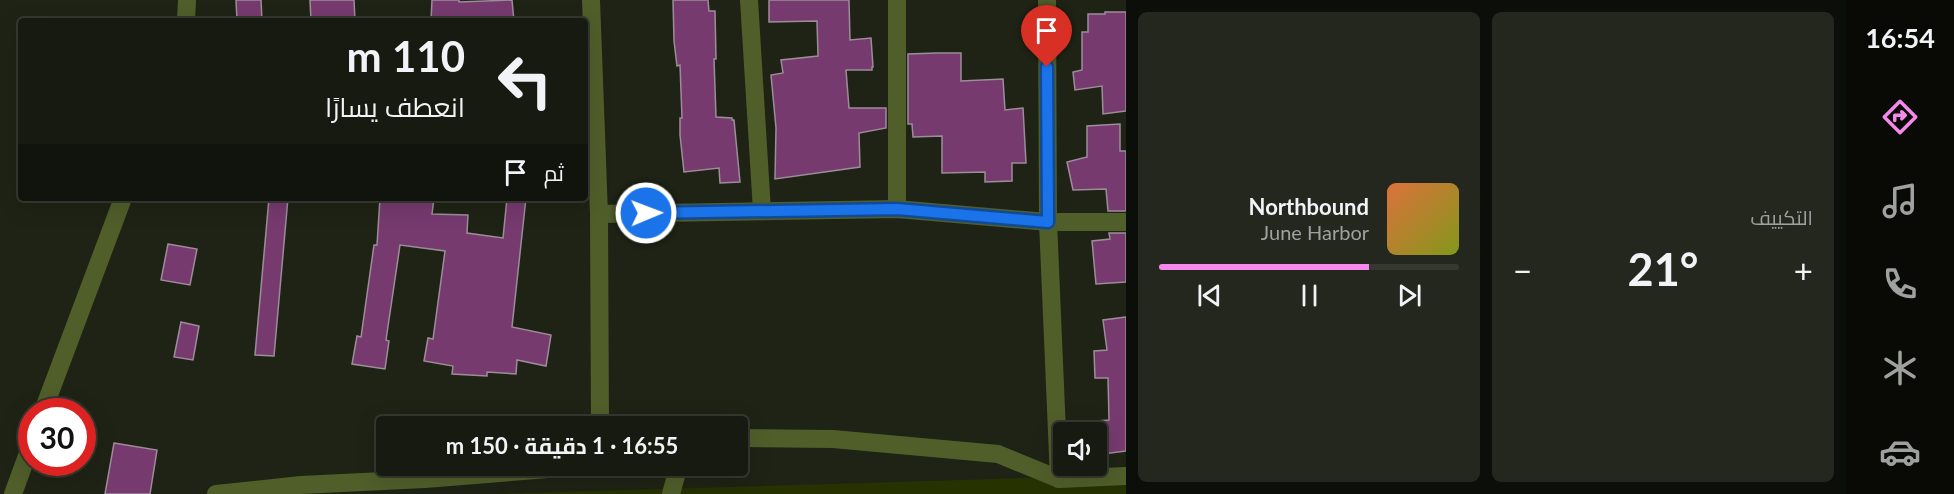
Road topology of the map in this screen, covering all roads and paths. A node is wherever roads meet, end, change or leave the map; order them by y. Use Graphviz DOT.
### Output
graph roads {
  1 [pos="187,0"];
  2 [pos="591,0"];
  3 [pos="749,0"];
  4 [pos="897,0"];
  5 [pos="1047,0"];
  6 [pos="186,18"];
  7 [pos="589,97"];
  8 [pos="122,201"];
  9 [pos="897,209"];
  10 [pos="762,210"];
  11 [pos="599,213"];
  12 [pos="1048,222"];
  13 [pos="1126,222"];
  14 [pos="48,398"];
  15 [pos="600,416"];
  16 [pos="748,438"];
  17 [pos="20,476"];
  18 [pos="462,476"];
  19 [pos="676,476"];
  20 [pos="1126,476"];
  21 [pos="1059,479"];
  22 [pos="13,494"];
  23 [pos="216,494"];
  24 [pos="671,494"];
  1 -- 6 [label="street"];
  2 -- 7 [label="street"];
  3 -- 10 [label="street"];
  4 -- 9 [label="street"];
  5 -- 12 [label="street"];
  7 -- 11 [label="street"];
  8 -- 14 [label="street"];
  9 -- 10 [label="street"];
  9 -- 12 [label="street"];
  10 -- 11 [label="street"];
  11 -- 15 [label="street"];
  12 -- 13 [label="street"];
  12 -- 21 [label="street"];
  16 -- 21 [label="street"];
  17 -- 22 [label="street"];
  18 -- 23 [label="street"];
  19 -- 24 [label="street"];
  20 -- 21 [label="street"];
}
